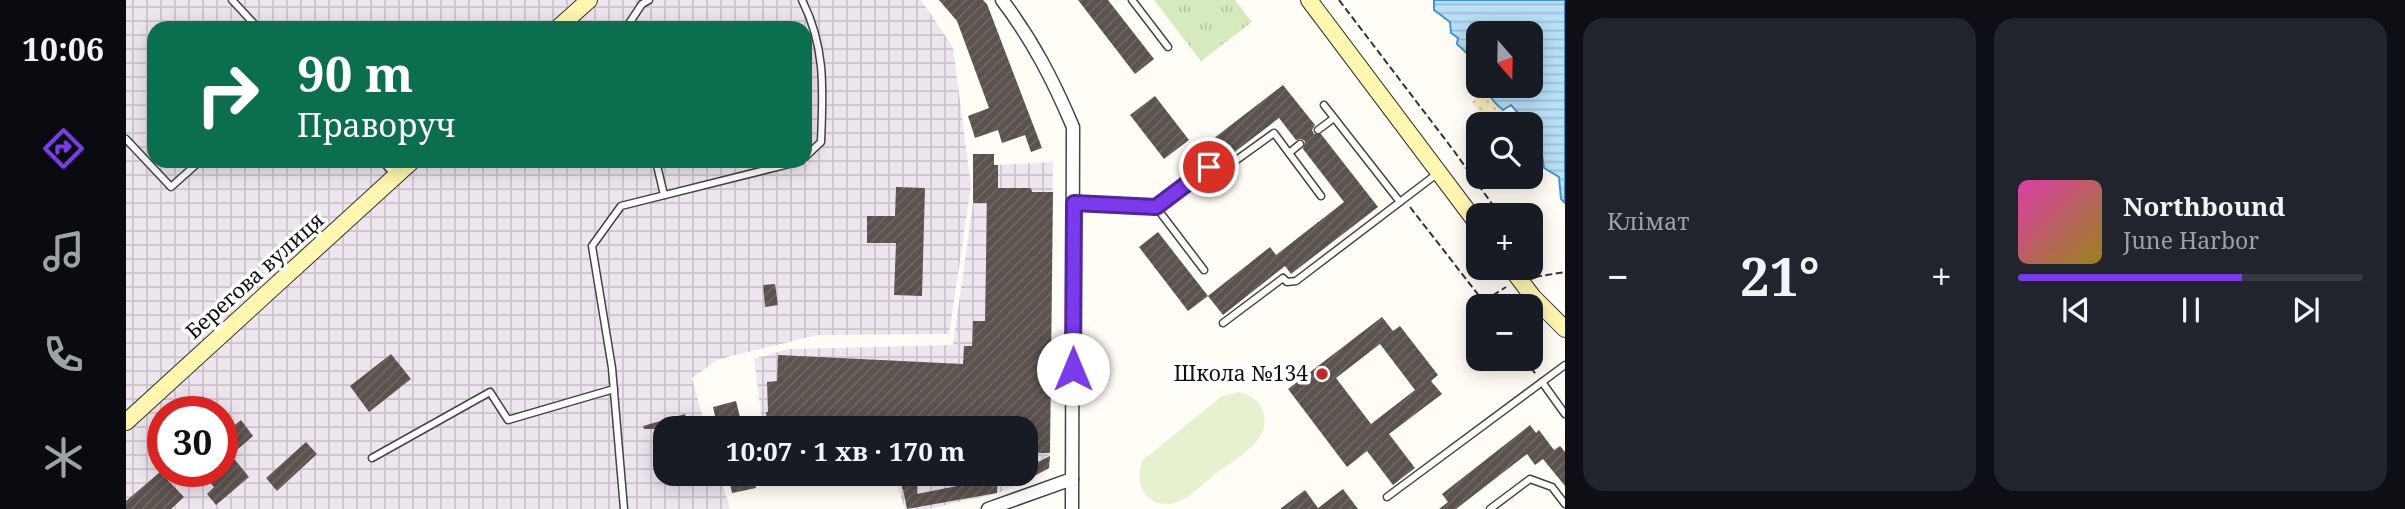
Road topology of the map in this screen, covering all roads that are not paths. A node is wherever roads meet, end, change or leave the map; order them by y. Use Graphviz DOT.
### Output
graph roads {
  1 [pos="232,0"];
  2 [pos="589,0"];
  3 [pos="649,0"];
  4 [pos="802,0"];
  5 [pos="1002,0"];
  6 [pos="1132,0"];
  7 [pos="1309,0"];
  8 [pos="252,21"];
  9 [pos="566,21"];
  10 [pos="631,21"];
  11 [pos="812,21"];
  12 [pos="812,21"];
  13 [pos="1168,47"];
  14 [pos="1324,105"];
  15 [pos="1334,118"];
  16 [pos="1318,130"];
  17 [pos="126,139"];
  18 [pos="1300,144"];
  19 [pos="812,150"];
  20 [pos="1289,153"];
  21 [pos="147,161"];
  22 [pos="153,168"];
  23 [pos="192,168"];
  24 [pos="389,168"];
  25 [pos="405,168"];
  26 [pos="658,168"];
  27 [pos="773,168"];
  28 [pos="1438,173"];
  29 [pos="396,176"];
  30 [pos="664,195"];
  31 [pos="1321,196"];
  32 [pos="1402,200"];
  33 [pos="1074,203"];
  34 [pos="1156,207"];
  35 [pos="1466,209"];
  36 [pos="1204,271"];
  37 [pos="1520,280"];
  38 [pos="1223,323"];
  39 [pos="1565,329"];
  40 [pos="1565,365"];
  41 [pos="1542,383"];
  42 [pos="614,389"];
  43 [pos="1565,414"];
  44 [pos="126,422"];
  45 [pos="372,458"];
  46 [pos="1072,479"];
  47 [pos="1387,497"];
  48 [pos="1563,499"];
  49 [pos="624,509"];
  50 [pos="988,509"];
  51 [pos="1072,509"];
  52 [pos="1490,509"];
  1 -- 8 [label="lane"];
  2 -- 9 [label="street"];
  3 -- 10 [label="lane"];
  4 -- 12 [label="lane"];
  5 -- 33 [label="street"];
  6 -- 13 [label="lane"];
  7 -- 28 [label="street"];
  11 -- 19 [label="lane"];
  14 -- 15 [label="lane"];
  15 -- 16 [label="lane"];
  15 -- 32 [label="lane"];
  17 -- 21 [label="lane"];
  18 -- 20 [label="lane"];
  20 -- 31 [label="lane"];
  20 -- 34 [label="lane"];
  22 -- 23 [label="lane"];
  24 -- 29 [label="lane"];
  25 -- 29 [label="street, Берегова вулиця"];
  26 -- 30 [label="lane"];
  27 -- 30 [label="lane"];
  28 -- 32 [label="lane"];
  28 -- 35 [label="street"];
  29 -- 44 [label="street, Берегова вулиця"];
  30 -- 42 [label="lane"];
  32 -- 38 [label="lane"];
  33 -- 34 [label="lane"];
  33 -- 46 [label="street"];
  34 -- 36 [label="lane"];
  37 -- 39 [label="street"];
  40 -- 41 [label="lane"];
  41 -- 43 [label="lane"];
  41 -- 47 [label="lane"];
  42 -- 45 [label="lane"];
  42 -- 49 [label="lane"];
  46 -- 50 [label="street"];
  46 -- 51 [label="street"];
  48 -- 52 [label="lane"];
}
